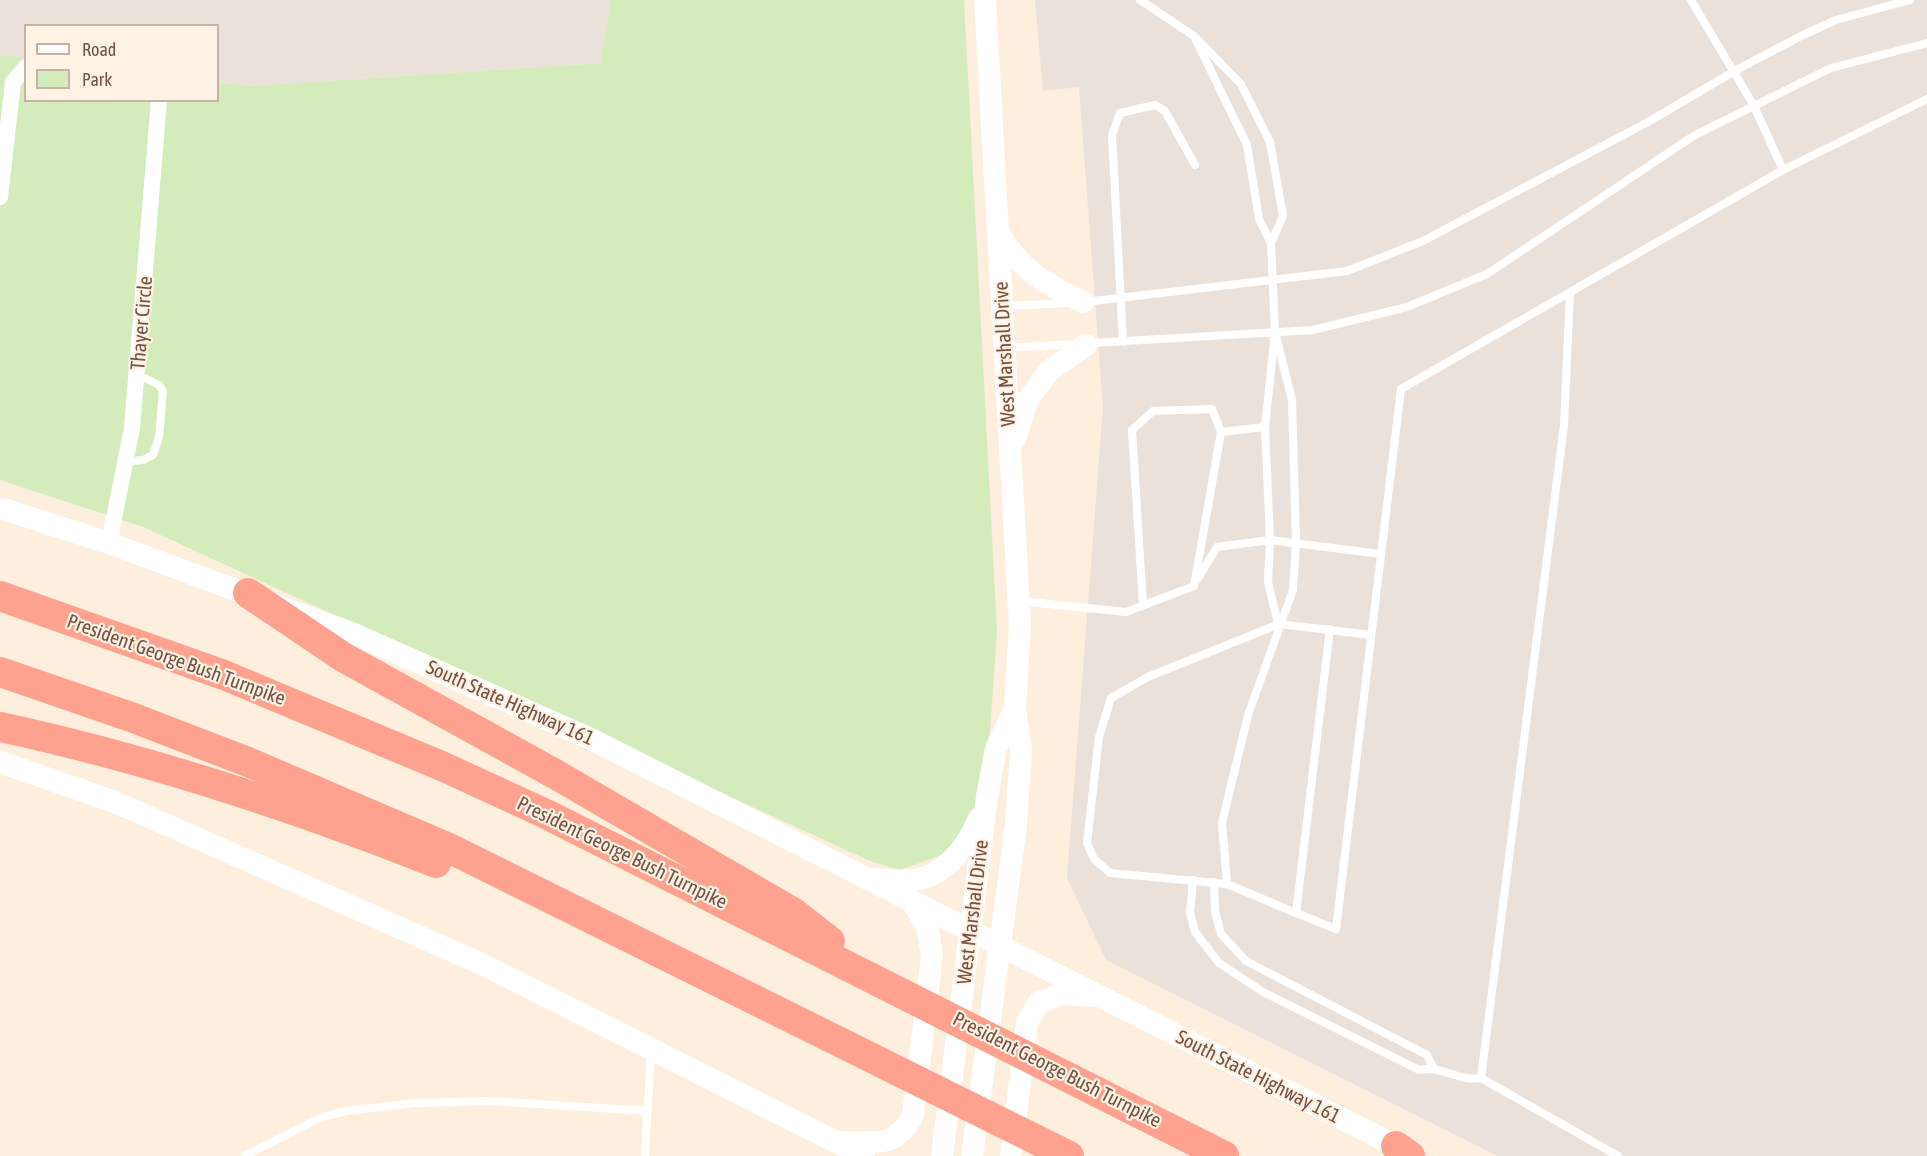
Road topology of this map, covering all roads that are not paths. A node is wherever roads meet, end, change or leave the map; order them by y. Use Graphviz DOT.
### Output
graph roads {
  1 [pos="985,0"];
  2 [pos="1140,0"];
  3 [pos="1691,0"];
  4 [pos="1910,0"];
  5 [pos="1194,36"];
  6 [pos="1927,43"];
  7 [pos="24,69"];
  8 [pos="1735,70"];
  9 [pos="1927,99"];
  10 [pos="159,102"];
  11 [pos="1754,106"];
  12 [pos="4,113"];
  13 [pos="1195,165"];
  14 [pos="1783,170"];
  15 [pos="0,196"];
  16 [pos="997,228"];
  17 [pos="1272,243"];
  18 [pos="1274,280"];
  19 [pos="1570,292"];
  20 [pos="1120,298"];
  21 [pos="1083,302"];
  22 [pos="1004,306"];
  23 [pos="1275,332"];
  24 [pos="1123,342"];
  25 [pos="1086,345"];
  26 [pos="1005,348"];
  27 [pos="138,375"];
  28 [pos="1265,427"];
  29 [pos="1221,432"];
  30 [pos="1010,455"];
  31 [pos="125,462"];
  32 [pos="0,508"];
  33 [pos="1270,540"];
  34 [pos="1296,542"];
  35 [pos="109,543"];
  36 [pos="1381,554"];
  37 [pos="1194,586"];
  38 [pos="248,593"];
  39 [pos="0,596"];
  40 [pos="1019,602"];
  41 [pos="1143,605"];
  42 [pos="1279,624"];
  43 [pos="1330,628"];
  44 [pos="1371,635"];
  45 [pos="0,672"];
  46 [pos="1015,709"];
  47 [pos="0,727"];
  48 [pos="0,762"];
  49 [pos="987,797"];
  50 [pos="863,879"];
  51 [pos="1193,880"];
  52 [pos="1214,882"];
  53 [pos="1227,884"];
  54 [pos="548,896"];
  55 [pos="913,903"];
  56 [pos="1296,913"];
  57 [pos="970,930"];
  58 [pos="1001,944"];
  59 [pos="895,988"];
  60 [pos="1102,997"];
  61 [pos="651,1047"];
  62 [pos="1433,1067"];
  63 [pos="1481,1078"];
  64 [pos="648,1111"];
  65 [pos="833,1142"];
  66 [pos="1022,1147"];
  67 [pos="1407,1153"];
  68 [pos="244,1156"];
  69 [pos="645,1156"];
  70 [pos="864,1156"];
  71 [pos="942,1156"];
  72 [pos="972,1156"];
  73 [pos="1069,1156"];
  74 [pos="1224,1156"];
  75 [pos="1618,1156"];
  1 -- 16 [label="main road, West Marshall Drive"];
  2 -- 5 [label="lane"];
  3 -- 8 [label="lane"];
  4 -- 8 [label="lane"];
  5 -- 17 [label="lane"];
  5 -- 17 [label="lane"];
  6 -- 11 [label="lane"];
  7 -- 12 [label="street"];
  8 -- 11 [label="lane"];
  8 -- 18 [label="lane"];
  9 -- 14 [label="lane"];
  10 -- 27 [label="street, Thayer Circle"];
  11 -- 14 [label="lane"];
  11 -- 23 [label="lane"];
  12 -- 15 [label="street"];
  13 -- 20 [label="lane"];
  14 -- 19 [label="lane"];
  16 -- 21 [label="main road"];
  16 -- 22 [label="main road, West Marshall Drive"];
  17 -- 18 [label="lane"];
  18 -- 20 [label="lane"];
  18 -- 23 [label="lane"];
  19 -- 36 [label="lane"];
  19 -- 63 [label="lane"];
  20 -- 21 [label="lane"];
  20 -- 24 [label="lane"];
  21 -- 22 [label="lane"];
  22 -- 26 [label="main road, West Marshall Drive"];
  23 -- 24 [label="lane"];
  23 -- 28 [label="lane"];
  23 -- 34 [label="lane"];
  24 -- 25 [label="lane"];
  25 -- 26 [label="lane"];
  25 -- 30 [label="main road"];
  26 -- 30 [label="main road, West Marshall Drive"];
  27 -- 31 [label="street, Thayer Circle"];
  27 -- 31 [label="lane"];
  28 -- 29 [label="lane"];
  28 -- 33 [label="lane"];
  29 -- 37 [label="lane"];
  29 -- 41 [label="lane"];
  30 -- 40 [label="main road, West Marshall Drive"];
  31 -- 35 [label="street, Thayer Circle"];
  32 -- 35 [label="main road, South State Highway 161"];
  33 -- 34 [label="lane"];
  33 -- 37 [label="lane"];
  33 -- 42 [label="lane"];
  34 -- 36 [label="lane"];
  34 -- 42 [label="lane"];
  35 -- 38 [label="main road, South State Highway 161"];
  36 -- 44 [label="lane"];
  37 -- 41 [label="lane"];
  38 -- 50 [label="main road, South State Highway 161"];
  38 -- 59 [label="highway"];
  39 -- 59 [label="highway, President George Bush Turnpike"];
  40 -- 41 [label="lane"];
  40 -- 46 [label="main road, West Marshall Drive"];
  42 -- 43 [label="lane"];
  42 -- 51 [label="lane"];
  42 -- 53 [label="lane"];
  43 -- 44 [label="lane"];
  43 -- 56 [label="lane"];
  44 -- 56 [label="lane"];
  45 -- 54 [label="highway"];
  46 -- 49 [label="main road, West Marshall Drive"];
  46 -- 58 [label="main road, West Marshall Drive"];
  47 -- 54 [label="highway"];
  48 -- 61 [label="main road"];
  49 -- 50 [label="main road"];
  49 -- 57 [label="main road, West Marshall Drive"];
  50 -- 55 [label="main road, South State Highway 161"];
  51 -- 52 [label="lane"];
  51 -- 62 [label="lane"];
  52 -- 53 [label="lane"];
  52 -- 62 [label="lane"];
  53 -- 56 [label="lane"];
  54 -- 66 [label="highway"];
  55 -- 57 [label="main road, South State Highway 161"];
  55 -- 65 [label="main road"];
  57 -- 58 [label="main road, South State Highway 161"];
  57 -- 71 [label="main road, West Marshall Drive"];
  58 -- 60 [label="main road, South State Highway 161"];
  58 -- 72 [label="main road, West Marshall Drive"];
  59 -- 74 [label="highway, President George Bush Turnpike"];
  60 -- 66 [label="main road"];
  60 -- 67 [label="main road, South State Highway 161"];
  61 -- 64 [label="lane"];
  61 -- 65 [label="main road"];
  62 -- 63 [label="lane"];
  63 -- 75 [label="lane"];
  64 -- 68 [label="lane"];
  64 -- 69 [label="lane"];
  65 -- 70 [label="main road"];
  66 -- 73 [label="highway"];
}
